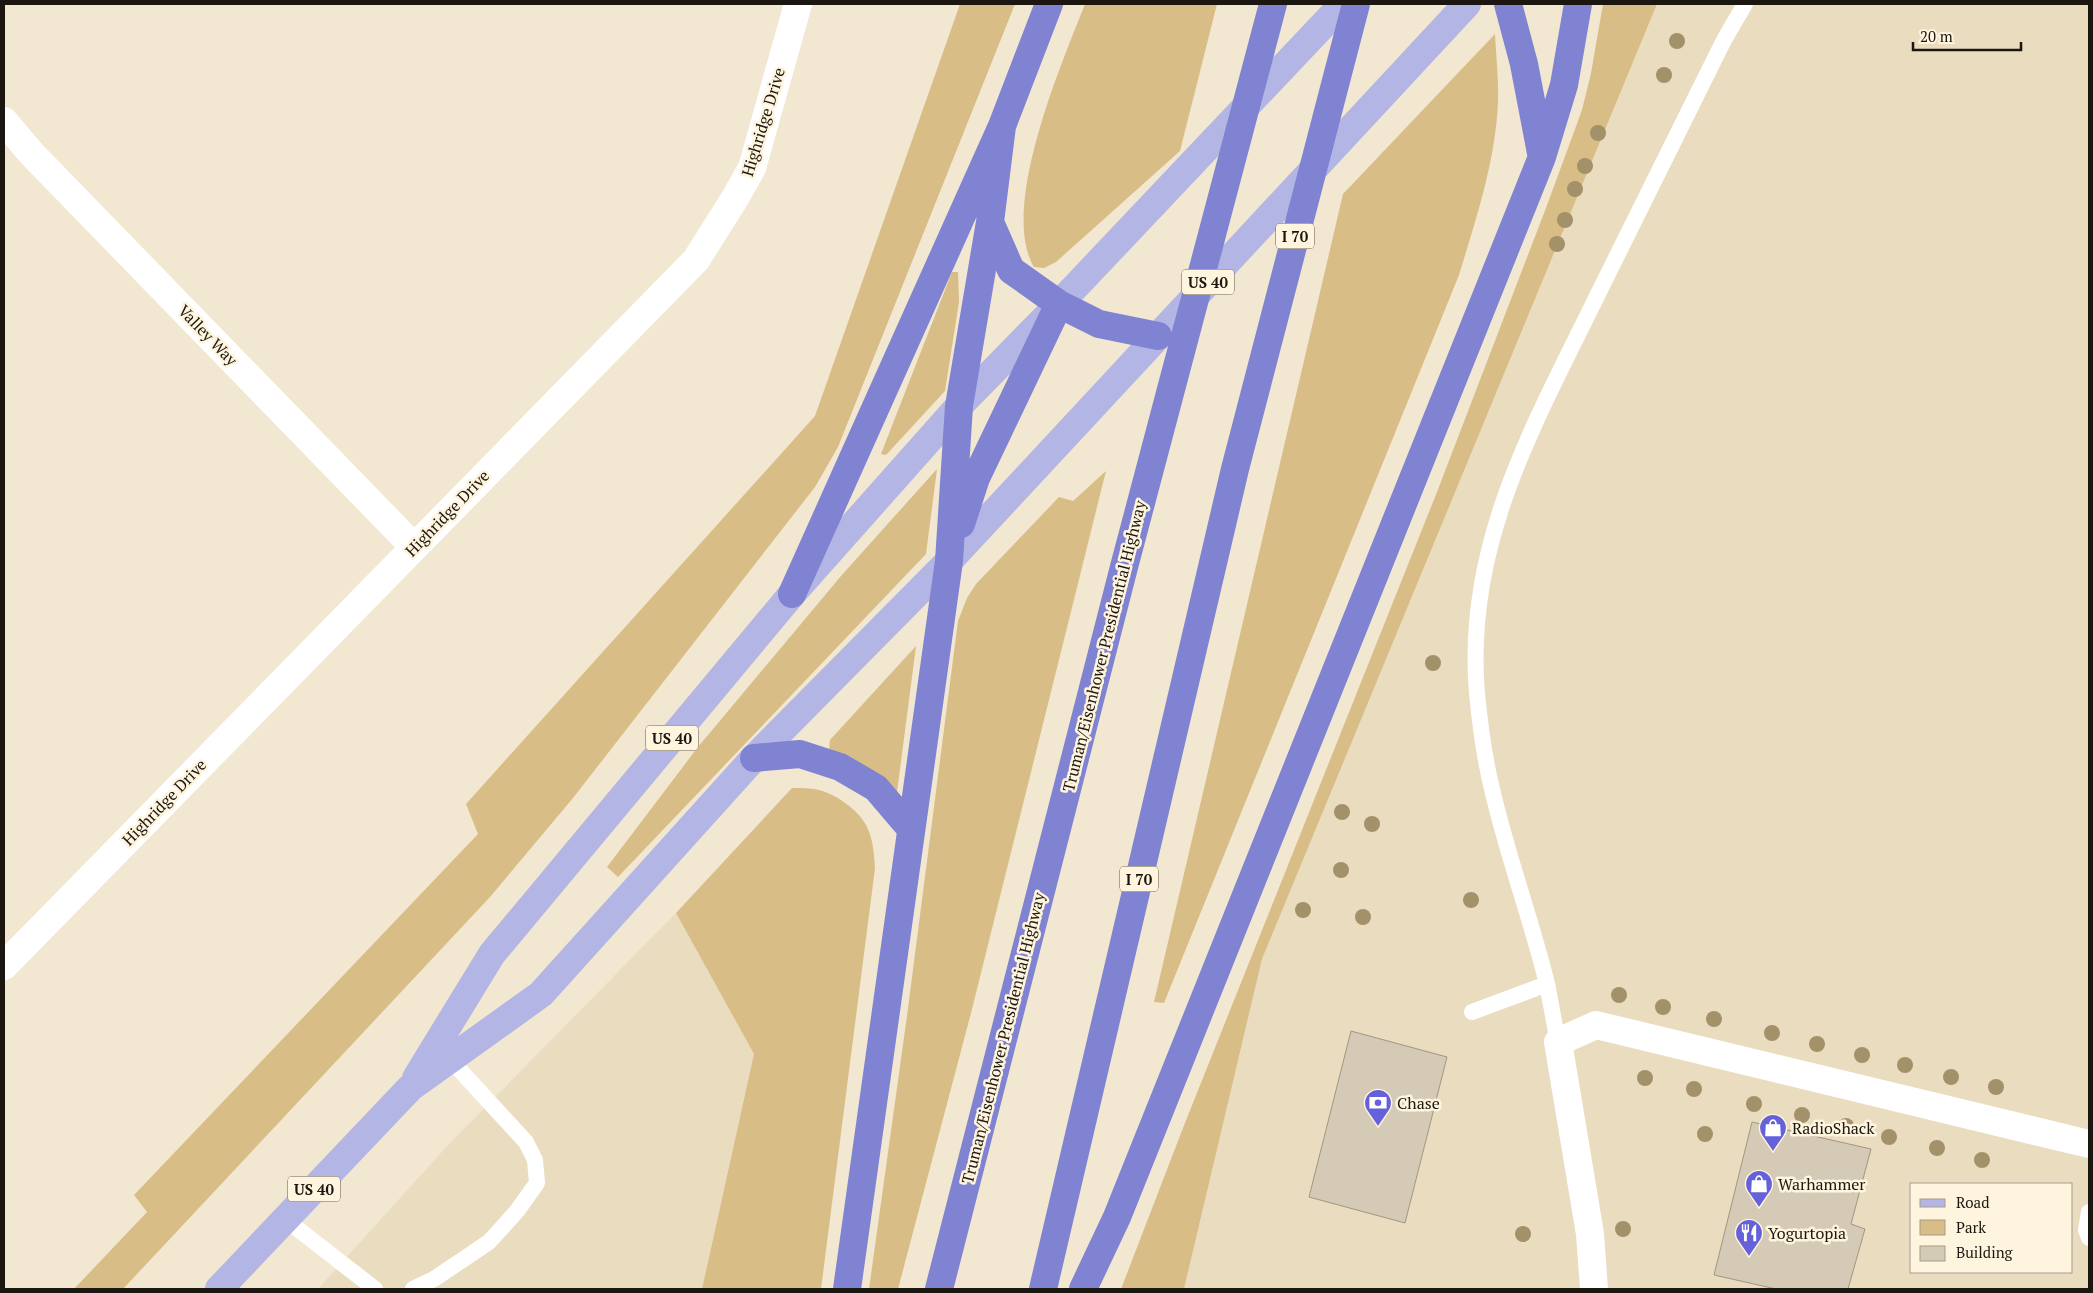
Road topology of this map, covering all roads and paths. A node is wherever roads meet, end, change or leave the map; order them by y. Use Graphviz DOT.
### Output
graph roads {
  1 [pos="798,4"];
  2 [pos="1048,4"];
  3 [pos="1273,4"];
  4 [pos="1343,4"];
  5 [pos="1356,4"];
  6 [pos="1467,4"];
  7 [pos="1508,4"];
  8 [pos="1578,4"];
  9 [pos="1745,4"];
  10 [pos="4,120"];
  11 [pos="1002,126"];
  12 [pos="1542,157"];
  13 [pos="990,222"];
  14 [pos="1059,304"];
  15 [pos="1158,336"];
  16 [pos="959,406"];
  17 [pos="414,547"];
  18 [pos="949,561"];
  19 [pos="792,594"];
  20 [pos="754,758"];
  21 [pos="911,829"];
  22 [pos="4,966"];
  23 [pos="1547,984"];
  24 [pos="1472,1012"];
  25 [pos="1558,1042"];
  26 [pos="443,1052"];
  27 [pos="2089,1144"];
  28 [pos="2089,1212"];
  29 [pos="285,1219"];
  30 [pos="2089,1238"];
  31 [pos="219,1289"];
  32 [pos="375,1289"];
  33 [pos="413,1289"];
  34 [pos="847,1289"];
  35 [pos="939,1289"];
  36 [pos="1042,1289"];
  37 [pos="1083,1289"];
  38 [pos="1594,1289"];
  1 -- 17 [label="street, Highridge Drive"];
  2 -- 11 [label="highway"];
  3 -- 35 [label="highway, Truman/Eisenhower Presidential Highway"];
  4 -- 14 [label="main road, US 40"];
  5 -- 36 [label="highway, I 70"];
  6 -- 15 [label="main road, US 40"];
  7 -- 12 [label="highway"];
  8 -- 12 [label="highway"];
  9 -- 23 [label="lane"];
  10 -- 17 [label="street, Valley Way"];
  11 -- 13 [label="highway"];
  11 -- 19 [label="highway"];
  12 -- 37 [label="highway"];
  13 -- 14 [label="highway"];
  13 -- 16 [label="highway"];
  14 -- 15 [label="highway"];
  14 -- 16 [label="main road, US 40"];
  14 -- 18 [label="highway"];
  15 -- 18 [label="main road, US 40"];
  16 -- 18 [label="highway"];
  16 -- 19 [label="main road, US 40"];
  17 -- 22 [label="street, Highridge Drive"];
  18 -- 20 [label="main road, US 40"];
  18 -- 21 [label="highway"];
  19 -- 26 [label="main road, US 40"];
  20 -- 21 [label="highway"];
  20 -- 26 [label="main road, US 40"];
  21 -- 34 [label="highway"];
  23 -- 24 [label="lane"];
  23 -- 25 [label="lane"];
  25 -- 27 [label="street"];
  25 -- 38 [label="street"];
  26 -- 29 [label="main road, US 40"];
  26 -- 33 [label="lane"];
  28 -- 30 [label="lane"];
  29 -- 31 [label="main road, US 40"];
  29 -- 32 [label="lane"];
}
